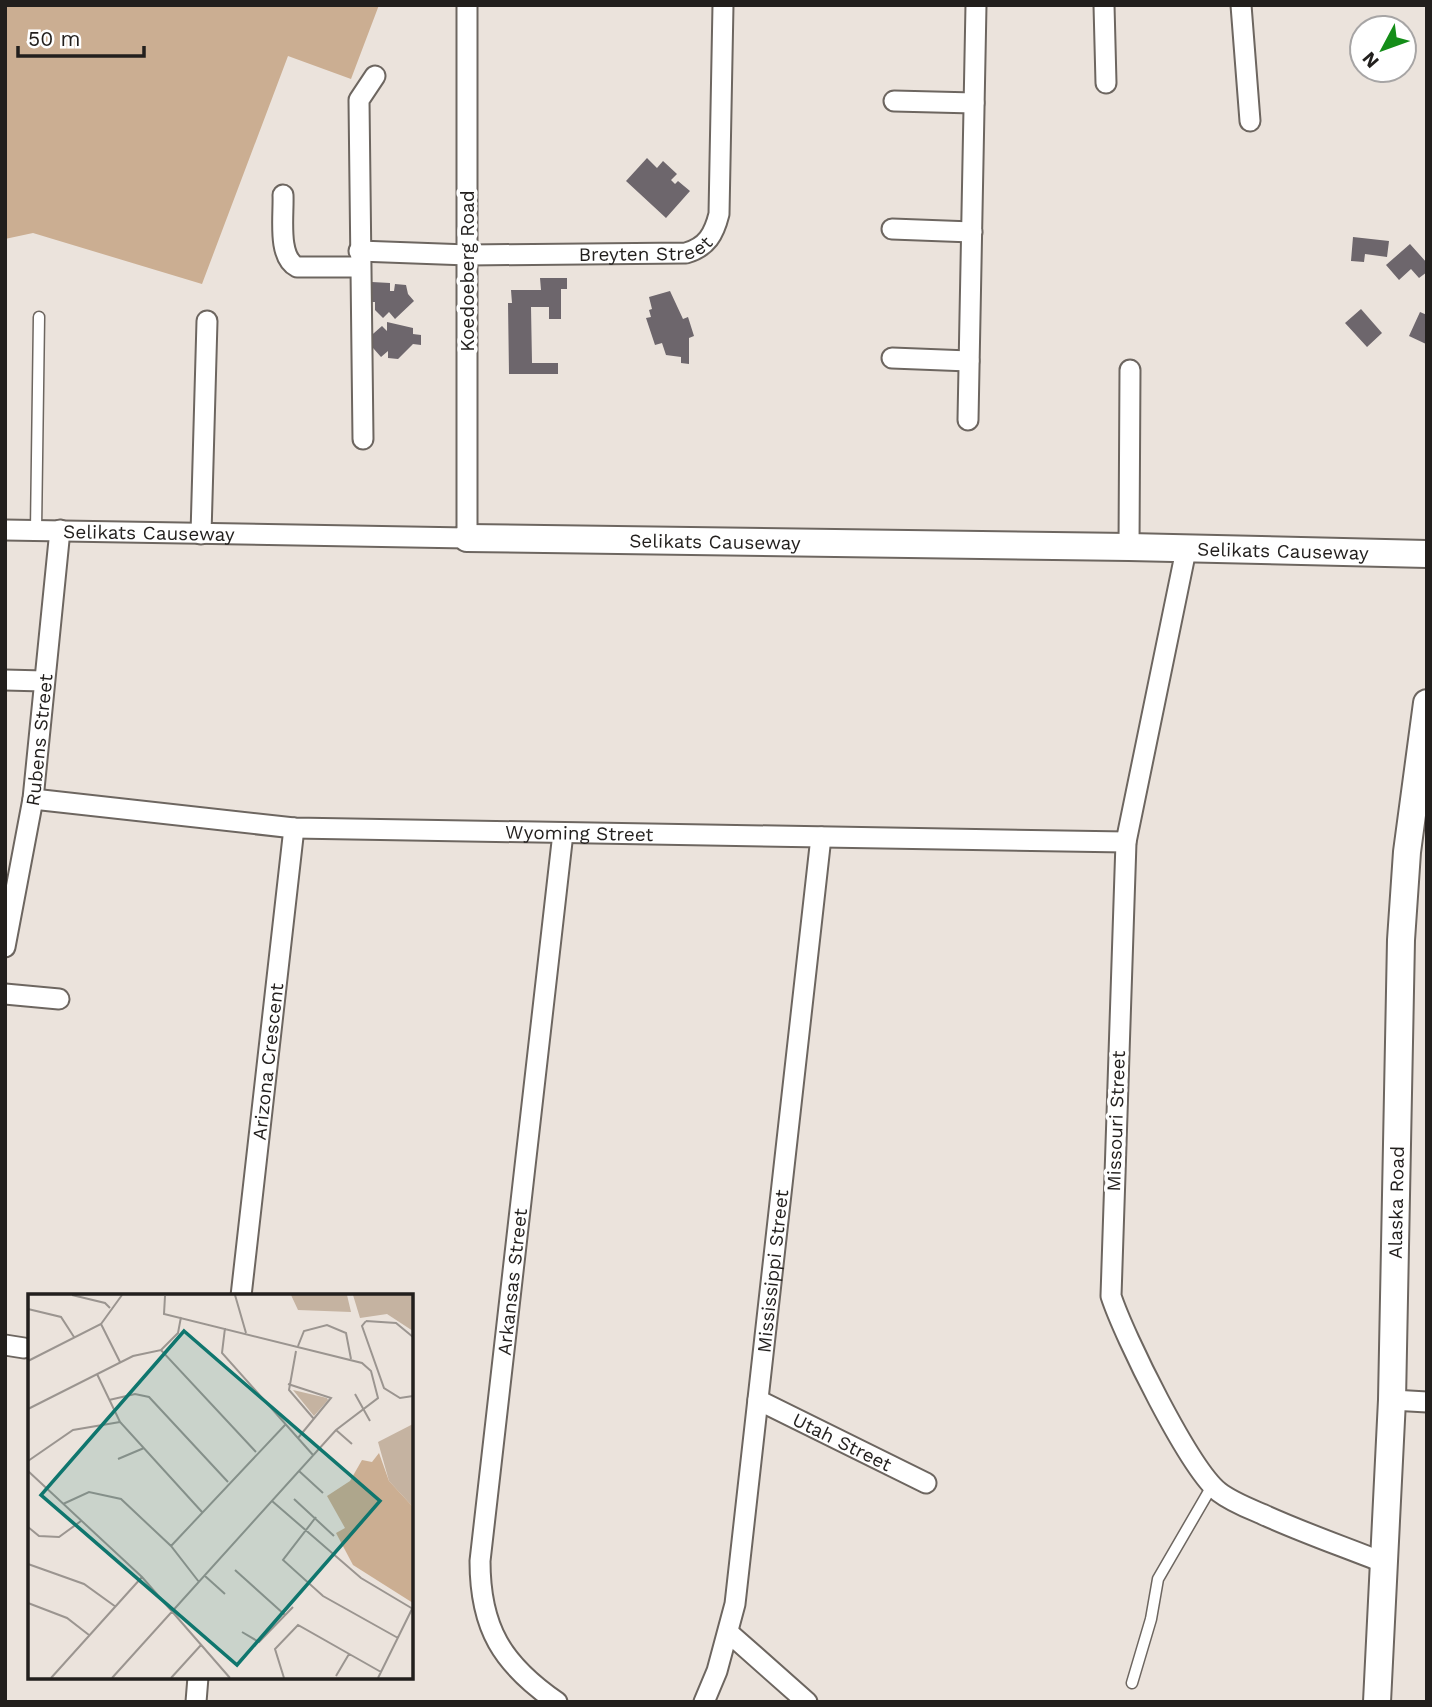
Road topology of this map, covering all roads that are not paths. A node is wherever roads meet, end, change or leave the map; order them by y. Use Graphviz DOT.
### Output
graph roads {
  1 [pos="467,5"];
  2 [pos="723,5"];
  3 [pos="976,5"];
  4 [pos="1104,5"];
  5 [pos="1241,5"];
  6 [pos="375,76"];
  7 [pos="1106,83"];
  8 [pos="894,101"];
  9 [pos="974,103"];
  10 [pos="1250,121"];
  11 [pos="283,195"];
  12 [pos="892,229"];
  13 [pos="972,232"];
  14 [pos="468,255"];
  15 [pos="359,259"];
  16 [pos="39,317"];
  17 [pos="207,321"];
  18 [pos="892,358"];
  19 [pos="969,361"];
  20 [pos="1130,369"];
  21 [pos="968,421"];
  22 [pos="363,439"];
  23 [pos="5,530"];
  24 [pos="36,530"];
  25 [pos="60,530"];
  26 [pos="201,534"];
  27 [pos="467,538"];
  28 [pos="1129,547"];
  29 [pos="1186,550"];
  30 [pos="1427,554"];
  31 [pos="5,680"];
  32 [pos="44,681"];
  33 [pos="1427,703"];
  34 [pos="33,799"];
  35 [pos="294,828"];
  36 [pos="563,833"];
  37 [pos="821,837"];
  38 [pos="1126,842"];
  39 [pos="1417,852"];
  40 [pos="5,947"];
  41 [pos="5,994"];
  42 [pos="59,999"];
  43 [pos="241,1294"];
  44 [pos="758,1400"];
  45 [pos="1392,1400"];
  46 [pos="1427,1402"];
  47 [pos="926,1483"];
  48 [pos="1212,1486"];
  49 [pos="1382,1562"];
  50 [pos="729,1633"];
  51 [pos="198,1679"];
  52 [pos="1132,1683"];
  53 [pos="196,1702"];
  54 [pos="557,1702"];
  55 [pos="704,1702"];
  56 [pos="807,1702"];
  57 [pos="1377,1702"];
  1 -- 14 [label="street, Koedoeberg Road"];
  2 -- 14 [label="street, Breyten Street"];
  3 -- 9 [label="street"];
  4 -- 7 [label="street"];
  5 -- 10 [label="street"];
  6 -- 15 [label="street"];
  8 -- 9 [label="street"];
  9 -- 13 [label="street"];
  11 -- 15 [label="street, Breyten Street"];
  12 -- 13 [label="street"];
  13 -- 19 [label="street"];
  14 -- 15 [label="street, Breyten Street"];
  14 -- 27 [label="street, Koedoeberg Road"];
  15 -- 22 [label="street"];
  16 -- 24 [label="lane"];
  17 -- 26 [label="street"];
  18 -- 19 [label="street"];
  19 -- 21 [label="street"];
  20 -- 28 [label="street"];
  23 -- 24 [label="street, Selikats Causeway"];
  24 -- 25 [label="street, Selikats Causeway"];
  25 -- 26 [label="street, Selikats Causeway"];
  25 -- 32 [label="street, Rubens Street"];
  26 -- 27 [label="street, Selikats Causeway"];
  27 -- 28 [label="street, Selikats Causeway"];
  28 -- 29 [label="street, Selikats Causeway"];
  29 -- 30 [label="street, Selikats Causeway"];
  29 -- 38 [label="street, Missouri Street"];
  31 -- 32 [label="street"];
  32 -- 34 [label="street, Rubens Street"];
  33 -- 39 [label="street, Alaska Road"];
  34 -- 35 [label="street, Wyoming Street"];
  34 -- 40 [label="street, Rubens Street"];
  35 -- 36 [label="street, Wyoming Street"];
  35 -- 43 [label="street, Arizona Crescent"];
  36 -- 37 [label="street, Wyoming Street"];
  36 -- 54 [label="street, Arkansas Street"];
  37 -- 38 [label="street, Wyoming Street"];
  37 -- 44 [label="street, Mississippi Street"];
  38 -- 48 [label="street, Missouri Street"];
  39 -- 45 [label="street, Alaska Road"];
  41 -- 42 [label="street"];
  44 -- 47 [label="street, Utah Street"];
  44 -- 50 [label="street, Mississippi Street"];
  45 -- 46 [label="street"];
  45 -- 49 [label="street, Alaska Road"];
  48 -- 49 [label="street, Missouri Street"];
  48 -- 52 [label="lane"];
  49 -- 57 [label="street, Alaska Road"];
  50 -- 55 [label="street, Mississippi Street"];
  50 -- 56 [label="street"];
  51 -- 53 [label="street"];
}
